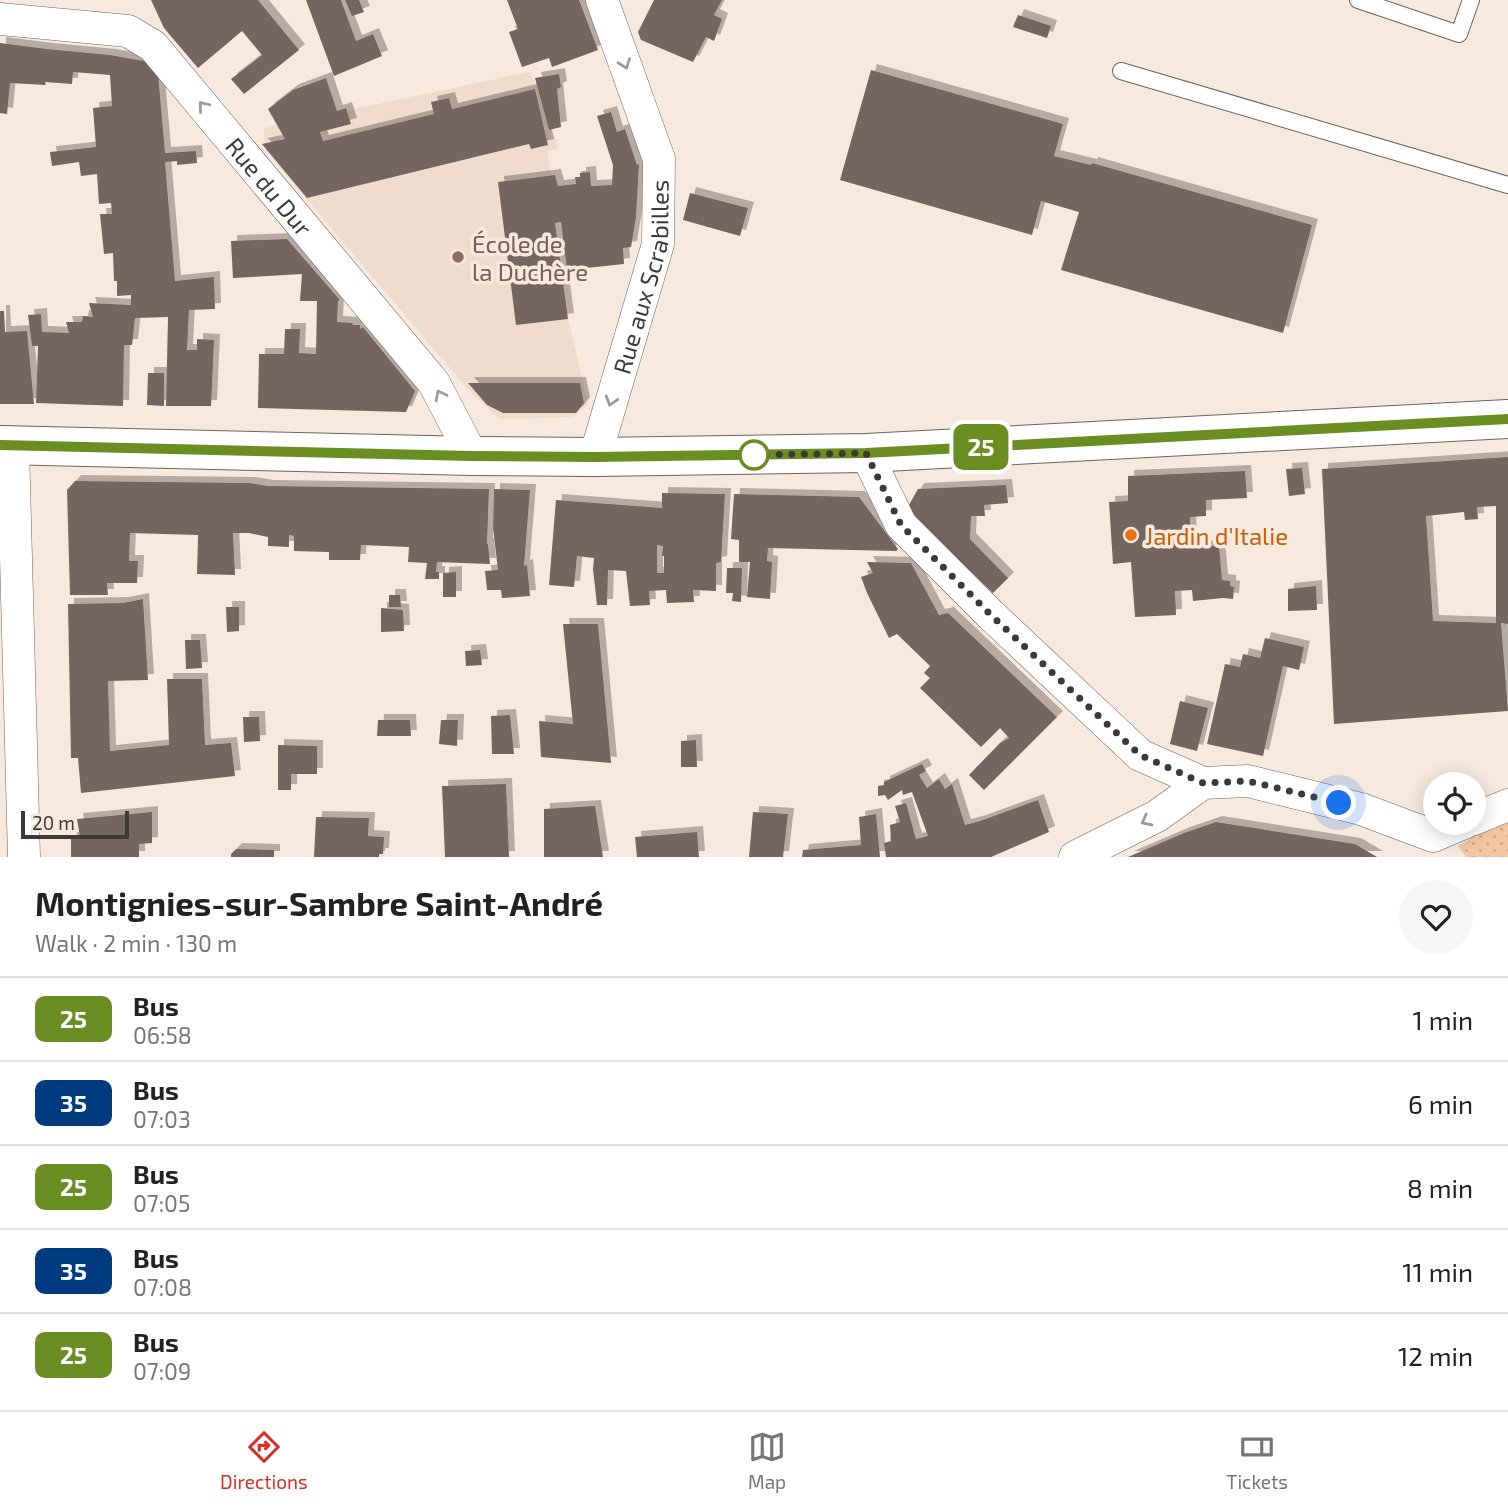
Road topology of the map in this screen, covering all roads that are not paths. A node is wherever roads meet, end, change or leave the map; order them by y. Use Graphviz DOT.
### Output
graph roads {
  1 [pos="1358,0"];
  2 [pos="1471,0"];
  3 [pos="610,6"];
  4 [pos="0,19"];
  5 [pos="1121,71"];
  6 [pos="1508,185"];
  7 [pos="1508,419"];
  8 [pos="7,445"];
  9 [pos="866,453"];
  10 [pos="472,456"];
  11 [pos="595,457"];
  12 [pos="1203,783"];
  13 [pos="1508,805"];
  14 [pos="1486,814"];
  15 [pos="1450,835"];
  16 [pos="1436,847"];
  17 [pos="24,857"];
  18 [pos="1075,857"];
  1 -- 2 [label="lane"];
  3 -- 11 [label="street, Rue aux Scrabilles, one-way"];
  10 -- 4 [label="street, Rue du Dur, one-way"];
  5 -- 6 [label="lane"];
  7 -- 9 [label="main road"];
  8 -- 10 [label="main road"];
  8 -- 17 [label="street"];
  9 -- 11 [label="main road"];
  9 -- 12 [label="street"];
  10 -- 11 [label="main road"];
  12 -- 16 [label="street"];
  12 -- 18 [label="street, one-way"];
  13 -- 14 [label="street"];
  15 -- 16 [label="street"];
}
